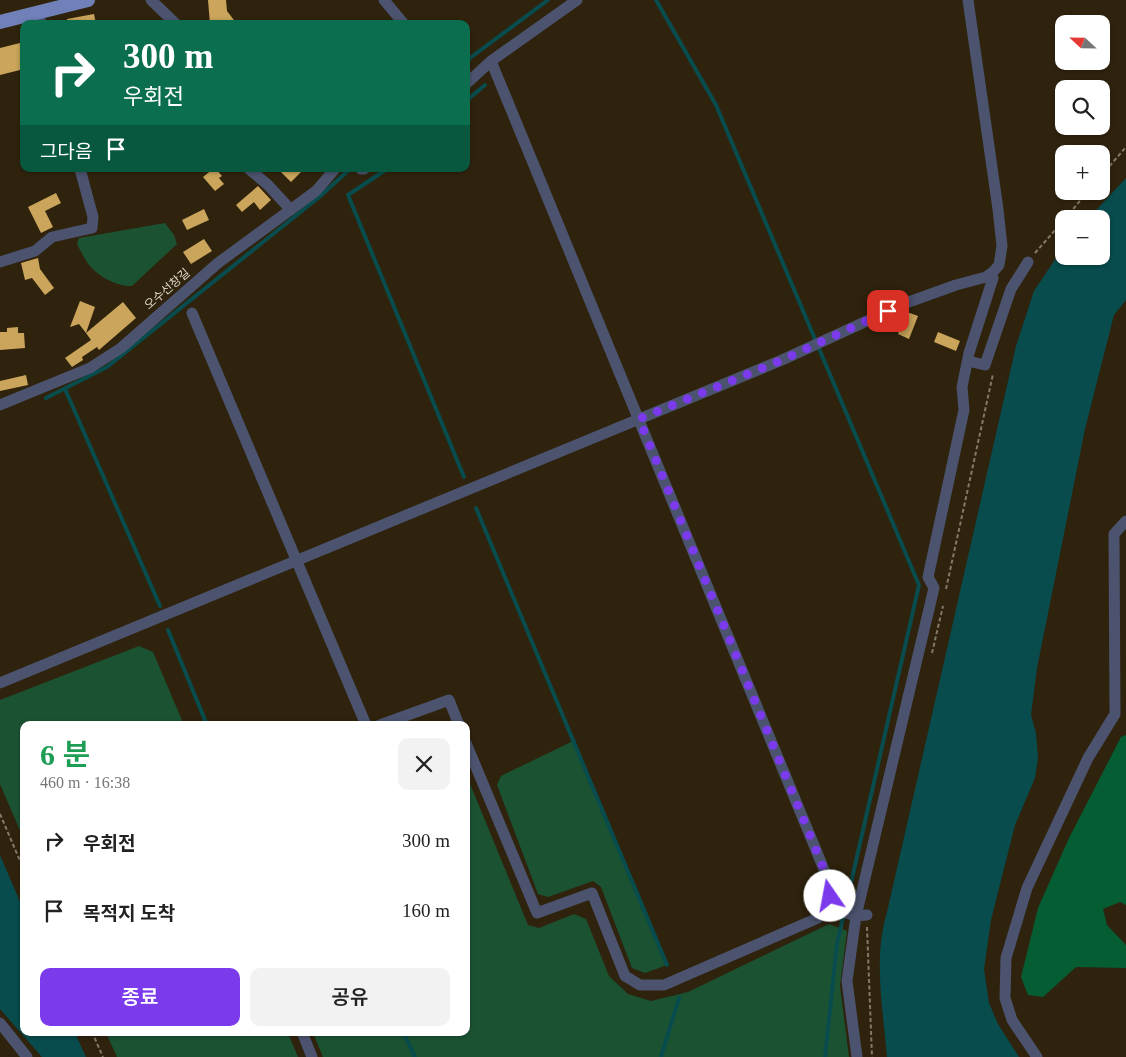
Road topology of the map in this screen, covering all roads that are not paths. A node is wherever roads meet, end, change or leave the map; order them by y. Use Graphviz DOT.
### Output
graph roads {
  1 [pos="88,0"];
  2 [pos="151,0"];
  3 [pos="384,0"];
  4 [pos="577,0"];
  5 [pos="968,0"];
  6 [pos="40,18"];
  7 [pos="172,20"];
  8 [pos="401,20"];
  9 [pos="0,22"];
  10 [pos="491,61"];
  11 [pos="470,80"];
  12 [pos="81,172"];
  13 [pos="253,172"];
  14 [pos="332,172"];
  15 [pos="291,210"];
  16 [pos="0,262"];
  17 [pos="1028,262"];
  18 [pos="990,274"];
  19 [pos="192,313"];
  20 [pos="968,361"];
  21 [pos="0,405"];
  22 [pos="639,419"];
  23 [pos="1126,522"];
  24 [pos="297,561"];
  25 [pos="0,683"];
  26 [pos="1120,712"];
  27 [pos="364,721"];
  28 [pos="391,721"];
  29 [pos="457,721"];
  30 [pos="470,753"];
  31 [pos="831,908"];
  32 [pos="861,915"];
  33 [pos="0,1023"];
  34 [pos="304,1036"];
  35 [pos="27,1057"];
  36 [pos="312,1057"];
  37 [pos="858,1057"];
  38 [pos="1037,1057"];
  1 -- 6 [label="main road"];
  2 -- 7 [label="street"];
  3 -- 8 [label="street"];
  4 -- 10 [label="street"];
  5 -- 18 [label="street"];
  6 -- 9 [label="main road"];
  10 -- 11 [label="street"];
  10 -- 22 [label="street"];
  12 -- 16 [label="street"];
  13 -- 15 [label="street"];
  14 -- 15 [label="street, 오수선창길"];
  15 -- 21 [label="street, 오수선창길"];
  17 -- 20 [label="street"];
  18 -- 20 [label="street"];
  18 -- 22 [label="street"];
  19 -- 24 [label="street"];
  20 -- 32 [label="street"];
  22 -- 24 [label="street"];
  22 -- 31 [label="street"];
  23 -- 26 [label="street"];
  24 -- 25 [label="street"];
  24 -- 27 [label="street"];
  26 -- 38 [label="street"];
  28 -- 29 [label="street"];
  30 -- 31 [label="street"];
  31 -- 32 [label="street"];
  32 -- 37 [label="street"];
  33 -- 35 [label="street"];
  34 -- 36 [label="street"];
}
